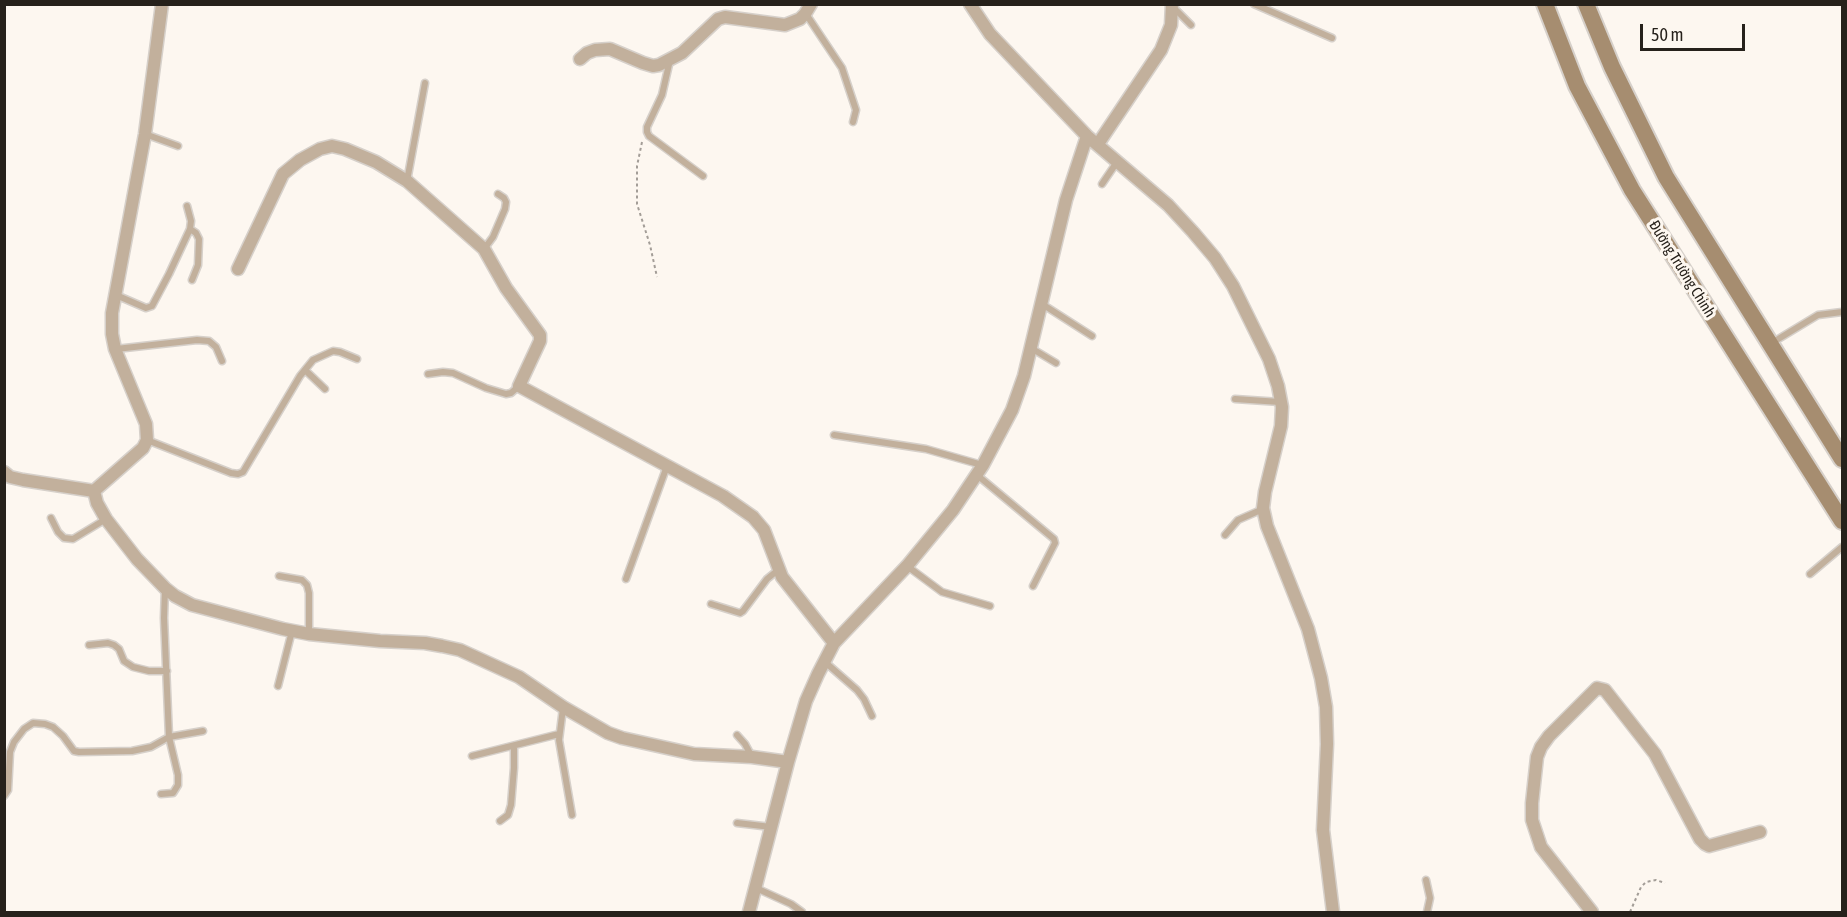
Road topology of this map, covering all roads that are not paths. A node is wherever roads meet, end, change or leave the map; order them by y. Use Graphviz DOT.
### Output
graph roads {
  1 [pos="162,4"];
  2 [pos="970,4"];
  3 [pos="1182,4"];
  4 [pos="1254,4"];
  5 [pos="1545,4"];
  6 [pos="1586,4"];
  7 [pos="808,9"];
  8 [pos="1173,11"];
  9 [pos="1191,25"];
  10 [pos="1332,38"];
  11 [pos="580,59"];
  12 [pos="670,60"];
  13 [pos="425,83"];
  14 [pos="853,122"];
  15 [pos="145,134"];
  16 [pos="1087,136"];
  17 [pos="1098,144"];
  18 [pos="178,146"];
  19 [pos="1117,162"];
  20 [pos="703,176"];
  21 [pos="407,181"];
  22 [pos="1102,184"];
  23 [pos="498,194"];
  24 [pos="187,206"];
  25 [pos="190,229"];
  26 [pos="484,249"];
  27 [pos="238,269"];
  28 [pos="192,280"];
  29 [pos="116,295"];
  30 [pos="1041,303"];
  31 [pos="1842,312"];
  32 [pos="1092,336"];
  33 [pos="1770,344"];
  34 [pos="1030,348"];
  35 [pos="115,349"];
  36 [pos="357,359"];
  37 [pos="222,361"];
  38 [pos="1056,363"];
  39 [pos="305,370"];
  40 [pos="428,374"];
  41 [pos="519,386"];
  42 [pos="325,389"];
  43 [pos="1235,399"];
  44 [pos="1281,402"];
  45 [pos="834,435"];
  46 [pos="147,440"];
  47 [pos="1842,459"];
  48 [pos="667,466"];
  49 [pos="980,470"];
  50 [pos="4,471"];
  51 [pos="94,491"];
  52 [pos="1263,508"];
  53 [pos="51,518"];
  54 [pos="106,519"];
  55 [pos="1842,520"];
  56 [pos="1225,535"];
  57 [pos="1842,548"];
  58 [pos="907,566"];
  59 [pos="778,570"];
  60 [pos="1810,574"];
  61 [pos="279,576"];
  62 [pos="626,579"];
  63 [pos="1033,586"];
  64 [pos="165,588"];
  65 [pos="711,604"];
  66 [pos="990,606"];
  67 [pos="292,631"];
  68 [pos="309,634"];
  69 [pos="834,644"];
  70 [pos="89,645"];
  71 [pos="825,662"];
  72 [pos="167,671"];
  73 [pos="278,686"];
  74 [pos="563,708"];
  75 [pos="872,716"];
  76 [pos="203,730"];
  77 [pos="559,734"];
  78 [pos="737,735"];
  79 [pos="169,737"];
  80 [pos="514,746"];
  81 [pos="472,756"];
  82 [pos="752,757"];
  83 [pos="788,762"];
  84 [pos="161,794"];
  85 [pos="4,796"];
  86 [pos="572,815"];
  87 [pos="501,821"];
  88 [pos="737,823"];
  89 [pos="771,827"];
  90 [pos="1760,832"];
  91 [pos="1426,880"];
  92 [pos="755,888"];
  93 [pos="748,912"];
  94 [pos="802,912"];
  95 [pos="1333,912"];
  96 [pos="1427,912"];
  97 [pos="1592,912"];
  1 -- 15 [label="street"];
  2 -- 16 [label="street"];
  3 -- 8 [label="lane"];
  4 -- 10 [label="lane"];
  5 -- 55 [label="main road, Đường Trường Chinh"];
  6 -- 33 [label="main road"];
  7 -- 12 [label="street"];
  7 -- 14 [label="lane"];
  8 -- 9 [label="lane"];
  8 -- 17 [label="street"];
  11 -- 12 [label="street"];
  12 -- 20 [label="lane"];
  13 -- 21 [label="lane"];
  15 -- 18 [label="lane"];
  15 -- 29 [label="street"];
  16 -- 17 [label="street"];
  16 -- 30 [label="street"];
  17 -- 19 [label="street"];
  19 -- 22 [label="lane"];
  19 -- 44 [label="street"];
  21 -- 26 [label="street"];
  21 -- 27 [label="street"];
  23 -- 26 [label="lane"];
  24 -- 25 [label="lane"];
  25 -- 28 [label="lane"];
  25 -- 29 [label="lane"];
  26 -- 41 [label="street"];
  29 -- 35 [label="street"];
  30 -- 32 [label="lane"];
  30 -- 34 [label="street"];
  31 -- 33 [label="lane"];
  33 -- 47 [label="main road"];
  34 -- 38 [label="lane"];
  34 -- 49 [label="street"];
  35 -- 37 [label="lane"];
  35 -- 46 [label="street"];
  36 -- 39 [label="lane"];
  39 -- 42 [label="lane"];
  39 -- 46 [label="lane"];
  40 -- 41 [label="lane"];
  41 -- 48 [label="street"];
  43 -- 44 [label="lane"];
  44 -- 52 [label="street"];
  45 -- 49 [label="lane"];
  46 -- 51 [label="street"];
  48 -- 59 [label="street"];
  48 -- 62 [label="lane"];
  49 -- 58 [label="street"];
  49 -- 63 [label="lane"];
  50 -- 51 [label="street"];
  51 -- 54 [label="street"];
  52 -- 56 [label="lane"];
  52 -- 95 [label="street"];
  53 -- 54 [label="lane"];
  54 -- 64 [label="street"];
  57 -- 60 [label="lane"];
  58 -- 66 [label="lane"];
  58 -- 69 [label="street"];
  59 -- 65 [label="lane"];
  59 -- 69 [label="street"];
  61 -- 68 [label="lane"];
  64 -- 67 [label="street"];
  64 -- 72 [label="lane"];
  67 -- 68 [label="street"];
  67 -- 73 [label="lane"];
  68 -- 74 [label="street"];
  69 -- 71 [label="street"];
  70 -- 72 [label="lane"];
  71 -- 75 [label="lane"];
  71 -- 83 [label="street"];
  72 -- 79 [label="lane"];
  74 -- 77 [label="lane"];
  74 -- 82 [label="street"];
  76 -- 79 [label="lane"];
  77 -- 80 [label="lane"];
  77 -- 86 [label="lane"];
  78 -- 82 [label="lane"];
  79 -- 84 [label="lane"];
  79 -- 85 [label="lane"];
  80 -- 81 [label="lane"];
  80 -- 87 [label="lane"];
  82 -- 83 [label="street"];
  83 -- 89 [label="street"];
  88 -- 89 [label="lane"];
  89 -- 92 [label="street"];
  90 -- 97 [label="street"];
  91 -- 96 [label="lane"];
  92 -- 93 [label="street"];
  92 -- 94 [label="lane"];
}
